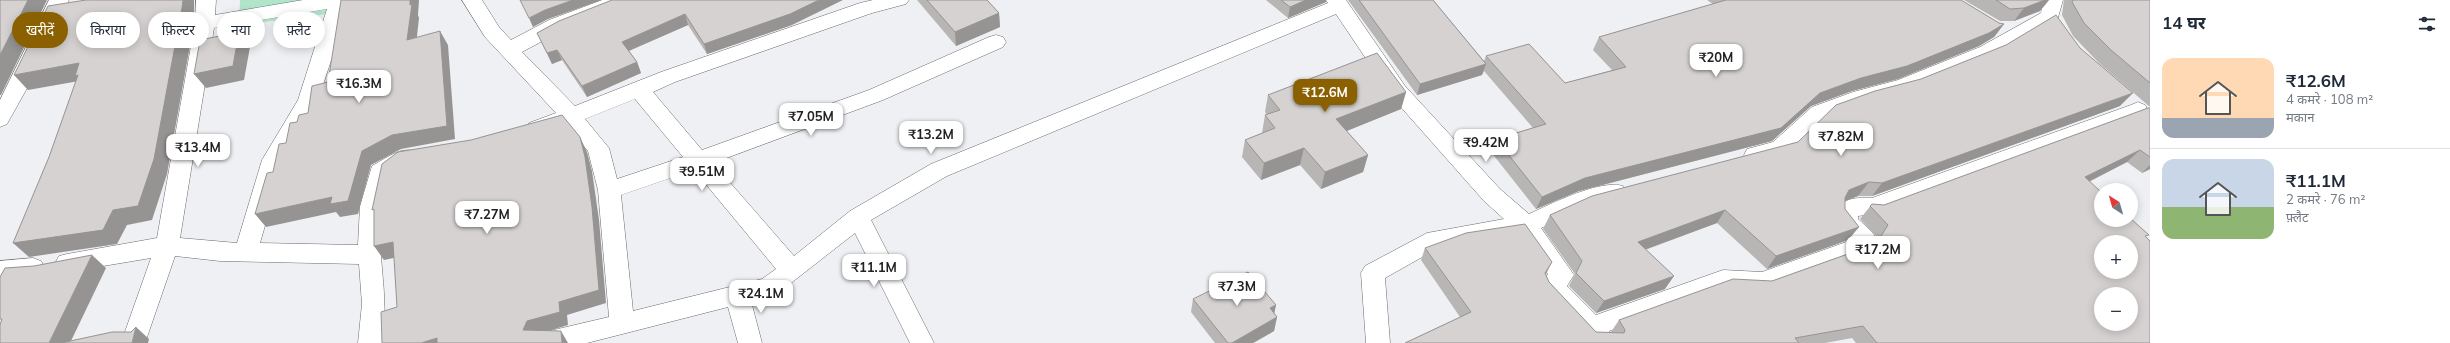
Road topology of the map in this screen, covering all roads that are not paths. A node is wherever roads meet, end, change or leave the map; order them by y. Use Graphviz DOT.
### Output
graph roads {
  1 [pos="206,0"];
  2 [pos="341,0"];
  3 [pos="472,0"];
  4 [pos="621,0"];
  5 [pos="899,0"];
  6 [pos="1338,2"];
  7 [pos="64,4"];
  8 [pos="206,12"];
  9 [pos="2053,15"];
  10 [pos="209,22"];
  11 [pos="1990,26"];
  12 [pos="996,42"];
  13 [pos="202,48"];
  14 [pos="509,50"];
  15 [pos="639,90"];
  16 [pos="2122,96"];
  17 [pos="2144,115"];
  18 [pos="571,116"];
  19 [pos="0,119"];
  20 [pos="514,136"];
  21 [pos="423,154"];
  22 [pos="698,160"];
  23 [pos="1735,160"];
  24 [pos="1636,186"];
  25 [pos="609,190"];
  26 [pos="858,216"];
  27 [pos="1526,225"];
  28 [pos="167,246"];
  29 [pos="246,253"];
  30 [pos="370,254"];
  31 [pos="0,271"];
  32 [pos="792,271"];
  33 [pos="737,295"];
  34 [pos="622,323"];
  35 [pos="1598,335"];
  36 [pos="133,343"];
  37 [pos="370,343"];
  38 [pos="545,343"];
  39 [pos="750,343"];
  40 [pos="922,343"];
  41 [pos="1378,343"];
  1 -- 8 [label="street"];
  2 -- 10 [label="street"];
  2 -- 29 [label="street"];
  3 -- 14 [label="street"];
  4 -- 14 [label="street"];
  5 -- 15 [label="street"];
  6 -- 26 [label="street"];
  6 -- 27 [label="street"];
  7 -- 19 [label="street"];
  9 -- 11 [label="street"];
  9 -- 23 [label="street"];
  12 -- 22 [label="street"];
  13 -- 28 [label="street"];
  14 -- 18 [label="street"];
  15 -- 18 [label="street"];
  15 -- 22 [label="street"];
  16 -- 17 [label="street"];
  17 -- 35 [label="street"];
  18 -- 20 [label="street"];
  18 -- 25 [label="street"];
  21 -- 30 [label="street"];
  22 -- 25 [label="street"];
  22 -- 32 [label="street"];
  24 -- 27 [label="street"];
  25 -- 34 [label="street"];
  26 -- 32 [label="street"];
  26 -- 40 [label="street"];
  27 -- 35 [label="street"];
  27 -- 41 [label="street"];
  28 -- 29 [label="street"];
  28 -- 31 [label="street"];
  28 -- 36 [label="street"];
  29 -- 30 [label="street"];
  30 -- 37 [label="street"];
  32 -- 33 [label="street"];
  33 -- 34 [label="street"];
  33 -- 39 [label="street"];
  34 -- 38 [label="street"];
}
